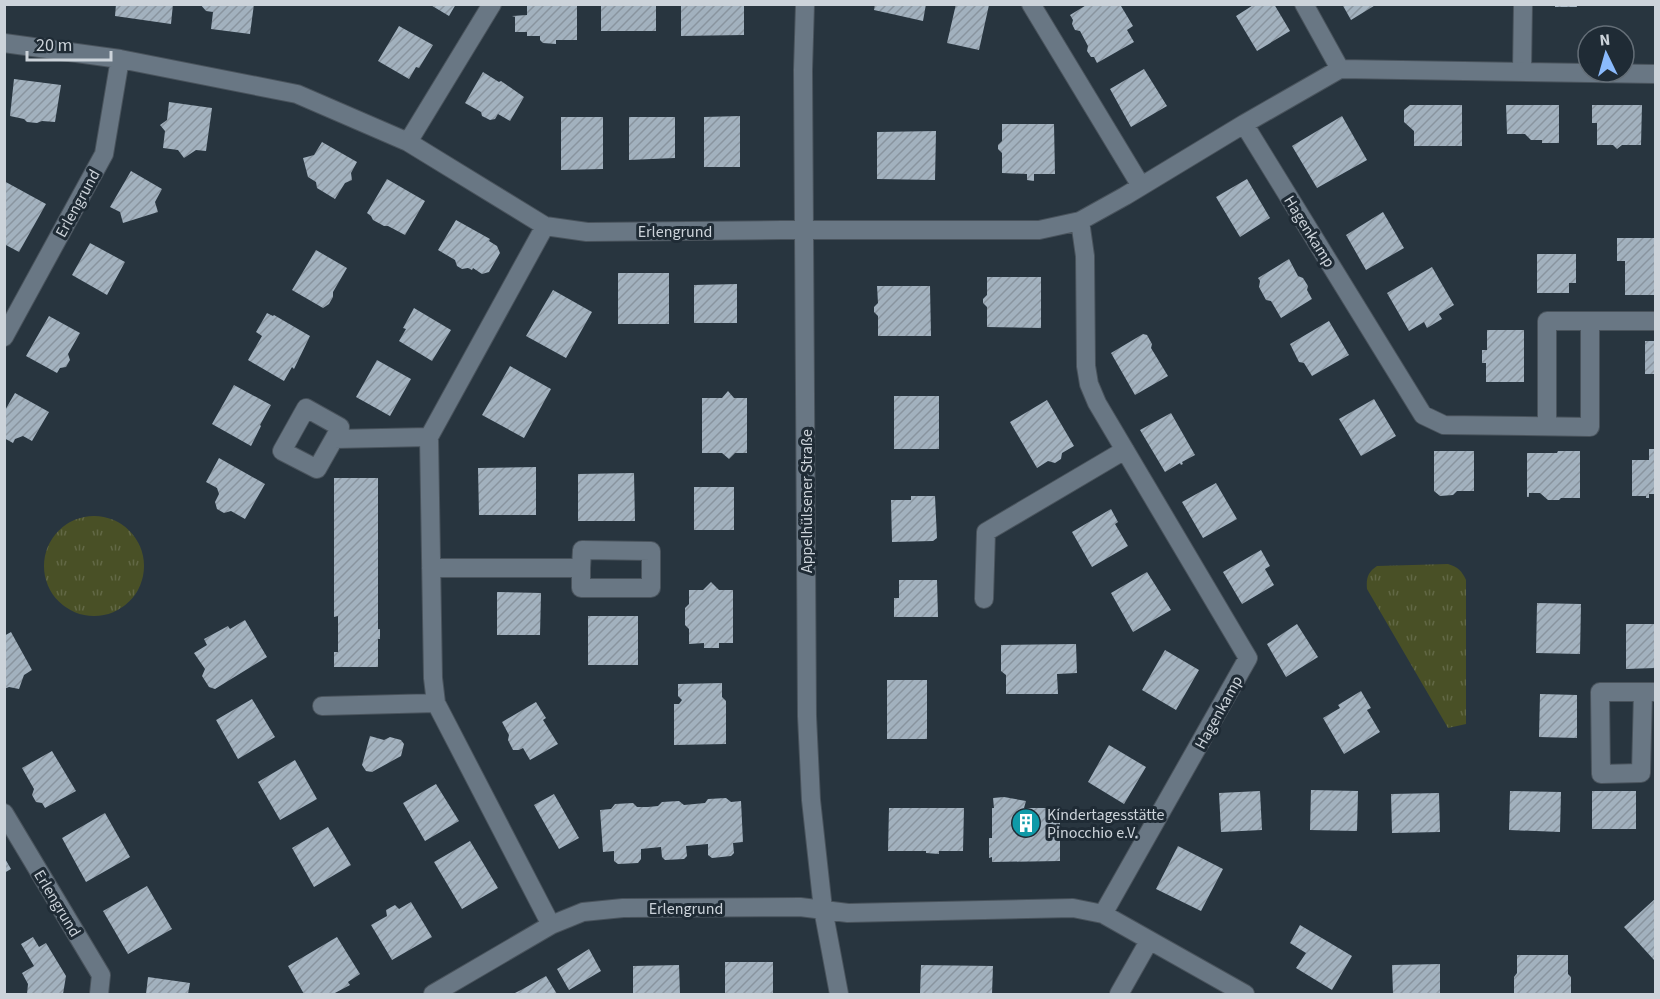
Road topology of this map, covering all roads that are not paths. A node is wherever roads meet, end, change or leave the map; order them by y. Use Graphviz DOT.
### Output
graph roads {
  1 [pos="492,4"];
  2 [pos="805,4"];
  3 [pos="1031,4"];
  4 [pos="1304,4"];
  5 [pos="1523,4"];
  6 [pos="4,44"];
  7 [pos="120,59"];
  8 [pos="1340,69"];
  9 [pos="1522,71"];
  10 [pos="1656,74"];
  11 [pos="1244,124"];
  12 [pos="408,142"];
  13 [pos="1141,186"];
  14 [pos="1080,220"];
  15 [pos="545,226"];
  16 [pos="805,230"];
  17 [pos="1590,321"];
  18 [pos="1656,321"];
  19 [pos="4,337"];
  20 [pos="1547,426"];
  21 [pos="429,437"];
  22 [pos="334,439"];
  23 [pos="1125,450"];
  24 [pos="431,568"];
  25 [pos="581,568"];
  26 [pos="984,599"];
  27 [pos="1649,692"];
  28 [pos="436,703"];
  29 [pos="322,706"];
  30 [pos="4,813"];
  31 [pos="823,909"];
  32 [pos="1103,914"];
  33 [pos="551,925"];
  34 [pos="1149,941"];
  35 [pos="99,994"];
  36 [pos="433,994"];
  37 [pos="839,994"];
  38 [pos="1119,994"];
  39 [pos="1245,994"];
  1 -- 12 [label="street"];
  2 -- 16 [label="street, Appelhülsener Straße"];
  3 -- 13 [label="street"];
  4 -- 8 [label="street"];
  5 -- 9 [label="street"];
  6 -- 7 [label="street, Erlengrund"];
  7 -- 12 [label="street, Erlengrund"];
  7 -- 19 [label="street, Erlengrund"];
  8 -- 9 [label="street"];
  8 -- 11 [label="street"];
  9 -- 10 [label="street"];
  11 -- 13 [label="street"];
  11 -- 20 [label="street, Hagenkamp"];
  12 -- 15 [label="street, Erlengrund"];
  13 -- 14 [label="street"];
  14 -- 16 [label="street"];
  14 -- 23 [label="street, Hagenkamp"];
  15 -- 16 [label="street, Erlengrund"];
  15 -- 21 [label="street"];
  16 -- 31 [label="street, Appelhülsener Straße"];
  17 -- 18 [label="street"];
  17 -- 20 [label="street"];
  17 -- 20 [label="street, Hagenkamp"];
  21 -- 22 [label="street"];
  21 -- 24 [label="street"];
  23 -- 26 [label="street"];
  23 -- 32 [label="street, Hagenkamp"];
  24 -- 25 [label="street"];
  24 -- 28 [label="street"];
  27 -- 27 [label="street"];
  28 -- 29 [label="street"];
  28 -- 33 [label="street"];
  30 -- 35 [label="street, Erlengrund"];
  31 -- 32 [label="street"];
  31 -- 33 [label="street, Erlengrund"];
  31 -- 37 [label="street, Appelhülsener Straße"];
  32 -- 34 [label="street"];
  33 -- 36 [label="street, Erlengrund"];
  34 -- 38 [label="street"];
  34 -- 39 [label="street"];
}
